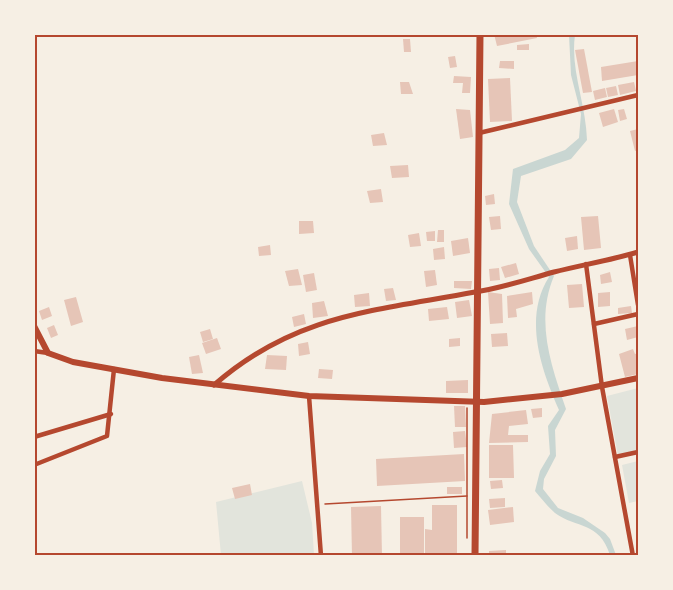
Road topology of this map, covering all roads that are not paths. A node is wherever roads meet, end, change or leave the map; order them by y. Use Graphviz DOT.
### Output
graph roads {
  1 [pos="480,34"];
  2 [pos="639,95"];
  3 [pos="479,133"];
  4 [pos="639,252"];
  5 [pos="630,255"];
  6 [pos="586,264"];
  7 [pos="477,292"];
  8 [pos="639,305"];
  9 [pos="639,314"];
  10 [pos="594,324"];
  11 [pos="34,326"];
  12 [pos="34,351"];
  13 [pos="48,353"];
  14 [pos="114,369"];
  15 [pos="639,378"];
  16 [pos="214,385"];
  17 [pos="602,387"];
  18 [pos="309,396"];
  19 [pos="476,402"];
  20 [pos="111,414"];
  21 [pos="34,437"];
  22 [pos="639,452"];
  23 [pos="615,457"];
  24 [pos="34,465"];
  25 [pos="321,555"];
  26 [pos="475,555"];
  27 [pos="633,555"];
  1 -- 3 [label="highway"];
  2 -- 3 [label="street"];
  3 -- 7 [label="highway"];
  4 -- 5 [label="street"];
  5 -- 6 [label="street"];
  5 -- 8 [label="street"];
  6 -- 7 [label="street"];
  6 -- 10 [label="street"];
  7 -- 16 [label="street"];
  7 -- 19 [label="highway"];
  9 -- 10 [label="street"];
  10 -- 17 [label="street"];
  11 -- 13 [label="main road"];
  12 -- 13 [label="street"];
  13 -- 14 [label="main road"];
  14 -- 16 [label="main road"];
  14 -- 20 [label="street"];
  15 -- 17 [label="main road"];
  16 -- 18 [label="main road"];
  17 -- 19 [label="main road"];
  17 -- 23 [label="street"];
  18 -- 19 [label="main road"];
  18 -- 25 [label="street"];
  19 -- 26 [label="highway"];
  20 -- 21 [label="street"];
  20 -- 24 [label="street"];
  22 -- 23 [label="street"];
  23 -- 27 [label="street"];
}
